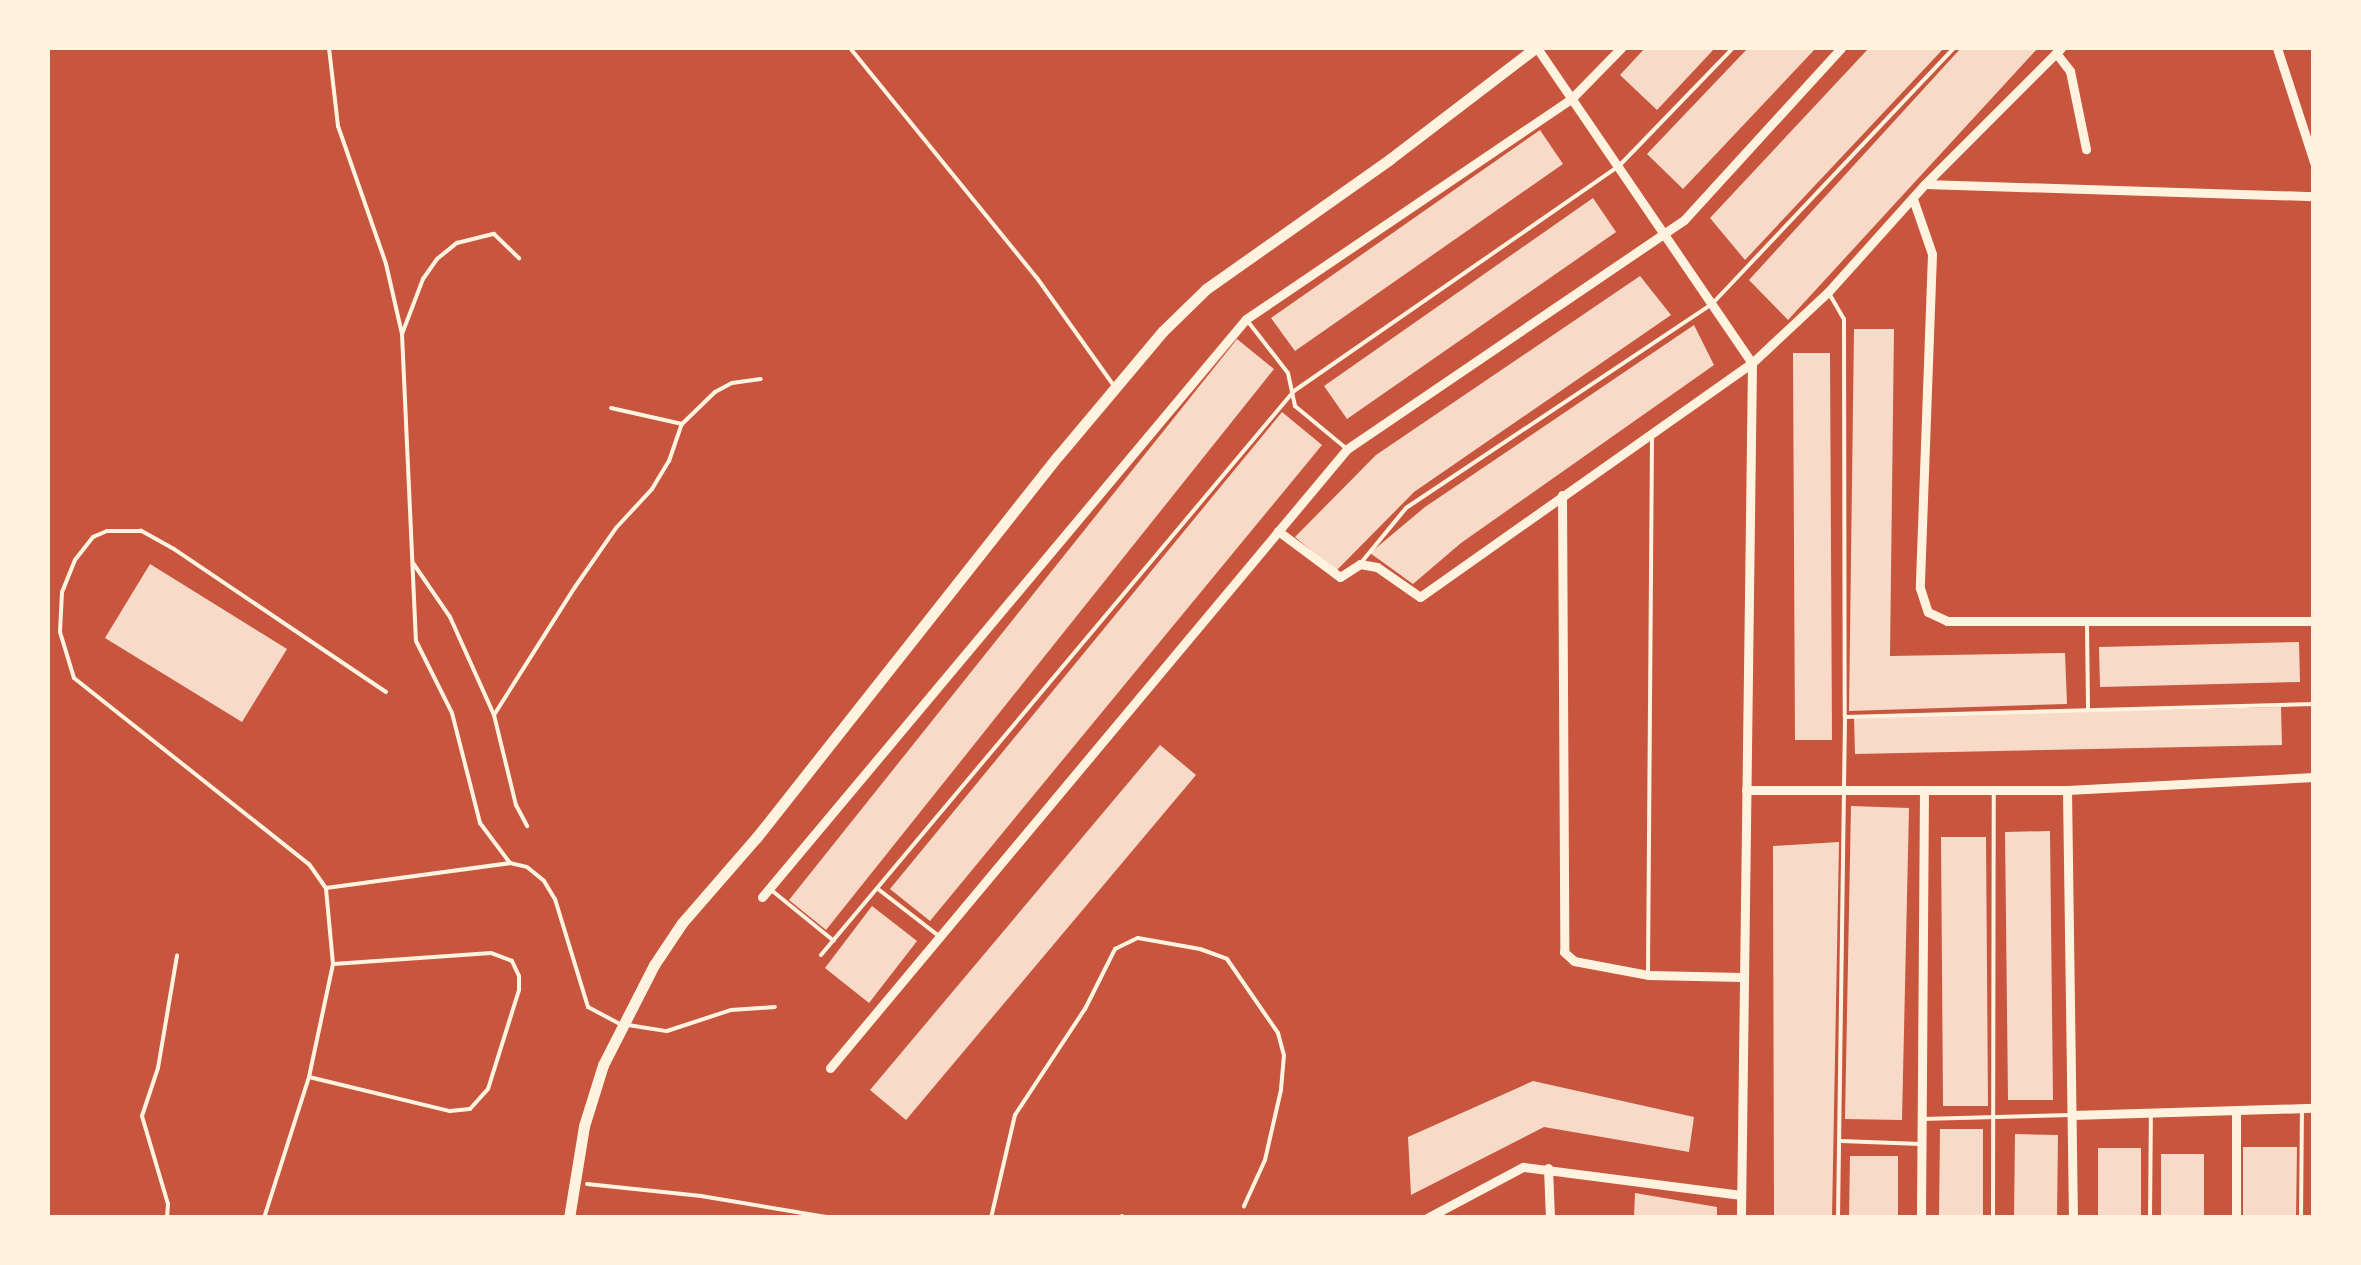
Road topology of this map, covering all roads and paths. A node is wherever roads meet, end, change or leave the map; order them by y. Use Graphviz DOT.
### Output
graph roads {
  1 [pos="329,48"];
  2 [pos="850,48"];
  3 [pos="1536,48"];
  4 [pos="1621,48"];
  5 [pos="1732,48"];
  6 [pos="1841,48"];
  7 [pos="1954,48"];
  8 [pos="2277,48"];
  9 [pos="2058,50"];
  10 [pos="1572,98"];
  11 [pos="2086,149"];
  12 [pos="2314,162"];
  13 [pos="1618,167"];
  14 [pos="1925,184"];
  15 [pos="2314,196"];
  16 [pos="1913,199"];
  17 [pos="1664,234"];
  18 [pos="519,258"];
  19 [pos="1828,292"];
  20 [pos="1712,304"];
  21 [pos="1246,320"];
  22 [pos="402,334"];
  23 [pos="1752,364"];
  24 [pos="761,380"];
  25 [pos="1115,387"];
  26 [pos="1294,391"];
  27 [pos="611,408"];
  28 [pos="682,424"];
  29 [pos="1652,436"];
  30 [pos="1347,449"];
  31 [pos="1562,495"];
  32 [pos="1278,531"];
  33 [pos="410,560"];
  34 [pos="1360,564"];
  35 [pos="2086,620"];
  36 [pos="2314,621"];
  37 [pos="386,692"];
  38 [pos="2314,704"];
  39 [pos="2088,710"];
  40 [pos="494,714"];
  41 [pos="1845,717"];
  42 [pos="2314,777"];
  43 [pos="1746,790"];
  44 [pos="1845,790"];
  45 [pos="1924,790"];
  46 [pos="1994,790"];
  47 [pos="2067,790"];
  48 [pos="528,826"];
  49 [pos="510,863"];
  50 [pos="326,888"];
  51 [pos="878,890"];
  52 [pos="766,893"];
  53 [pos="940,937"];
  54 [pos="834,941"];
  55 [pos="177,956"];
  56 [pos="821,956"];
  57 [pos="334,964"];
  58 [pos="1648,975"];
  59 [pos="1744,978"];
  60 [pos="775,1007"];
  61 [pos="621,1024"];
  62 [pos="830,1068"];
  63 [pos="310,1077"];
  64 [pos="2308,1108"];
  65 [pos="2236,1110"];
  66 [pos="2151,1112"];
  67 [pos="2072,1115"];
  68 [pos="1994,1117"];
  69 [pos="1922,1119"];
  70 [pos="1839,1141"];
  71 [pos="1921,1144"];
  72 [pos="1548,1168"];
  73 [pos="572,1183"];
  74 [pos="1741,1196"];
  75 [pos="1244,1206"];
  76 [pos="167,1218"];
  77 [pos="264,1218"];
  78 [pos="569,1218"];
  79 [pos="832,1218"];
  80 [pos="991,1218"];
  81 [pos="1426,1218"];
  82 [pos="1550,1218"];
  83 [pos="1741,1218"];
  84 [pos="1838,1218"];
  85 [pos="1921,1218"];
  86 [pos="1993,1218"];
  87 [pos="2073,1218"];
  88 [pos="2150,1218"];
  89 [pos="2236,1218"];
  90 [pos="2301,1218"];
  1 -- 22 [label="lane"];
  2 -- 25 [label="lane"];
  3 -- 10 [label="street"];
  3 -- 25 [label="main road"];
  4 -- 10 [label="street"];
  5 -- 13 [label="lane"];
  6 -- 17 [label="street"];
  7 -- 20 [label="lane"];
  8 -- 12 [label="street"];
  9 -- 11 [label="street"];
  9 -- 14 [label="street"];
  10 -- 13 [label="street"];
  10 -- 21 [label="street"];
  13 -- 17 [label="street"];
  13 -- 26 [label="lane"];
  14 -- 15 [label="street"];
  14 -- 16 [label="street"];
  16 -- 19 [label="street"];
  16 -- 35 [label="street"];
  17 -- 20 [label="street"];
  17 -- 30 [label="street"];
  18 -- 22 [label="lane"];
  19 -- 23 [label="street"];
  19 -- 41 [label="lane"];
  20 -- 23 [label="street"];
  20 -- 34 [label="lane"];
  21 -- 26 [label="lane"];
  21 -- 52 [label="street"];
  22 -- 33 [label="lane"];
  23 -- 29 [label="street"];
  23 -- 43 [label="street"];
  24 -- 28 [label="lane"];
  25 -- 61 [label="main road"];
  26 -- 30 [label="lane"];
  26 -- 51 [label="lane"];
  27 -- 28 [label="lane"];
  28 -- 40 [label="lane"];
  29 -- 31 [label="street"];
  29 -- 58 [label="lane"];
  30 -- 32 [label="street"];
  31 -- 34 [label="street"];
  31 -- 58 [label="street"];
  32 -- 34 [label="street"];
  32 -- 53 [label="street"];
  33 -- 40 [label="lane"];
  33 -- 49 [label="lane"];
  35 -- 36 [label="street"];
  35 -- 39 [label="lane"];
  37 -- 50 [label="lane"];
  38 -- 39 [label="lane"];
  39 -- 41 [label="lane"];
  40 -- 48 [label="lane"];
  41 -- 44 [label="lane"];
  42 -- 47 [label="street"];
  43 -- 44 [label="street"];
  43 -- 59 [label="street"];
  44 -- 45 [label="street"];
  44 -- 70 [label="lane"];
  45 -- 46 [label="street"];
  45 -- 69 [label="street"];
  46 -- 47 [label="street"];
  46 -- 68 [label="lane"];
  47 -- 67 [label="street"];
  49 -- 50 [label="lane"];
  49 -- 61 [label="lane"];
  50 -- 57 [label="lane"];
  51 -- 53 [label="lane"];
  51 -- 54 [label="lane"];
  52 -- 54 [label="lane"];
  53 -- 62 [label="street"];
  54 -- 56 [label="lane"];
  55 -- 76 [label="lane"];
  57 -- 63 [label="lane"];
  57 -- 63 [label="lane"];
  58 -- 59 [label="street"];
  59 -- 74 [label="street"];
  60 -- 61 [label="lane"];
  61 -- 73 [label="main road"];
  63 -- 77 [label="lane"];
  64 -- 65 [label="street"];
  64 -- 90 [label="lane"];
  65 -- 66 [label="street"];
  65 -- 89 [label="street"];
  66 -- 67 [label="street"];
  66 -- 88 [label="lane"];
  67 -- 68 [label="lane"];
  67 -- 87 [label="street"];
  68 -- 69 [label="lane"];
  68 -- 86 [label="lane"];
  69 -- 71 [label="street"];
  70 -- 71 [label="lane"];
  70 -- 84 [label="lane"];
  71 -- 85 [label="street"];
  72 -- 74 [label="street"];
  72 -- 81 [label="street"];
  72 -- 82 [label="street"];
  73 -- 78 [label="main road"];
  73 -- 79 [label="path"];
  74 -- 83 [label="street"];
  75 -- 80 [label="path"];
}
